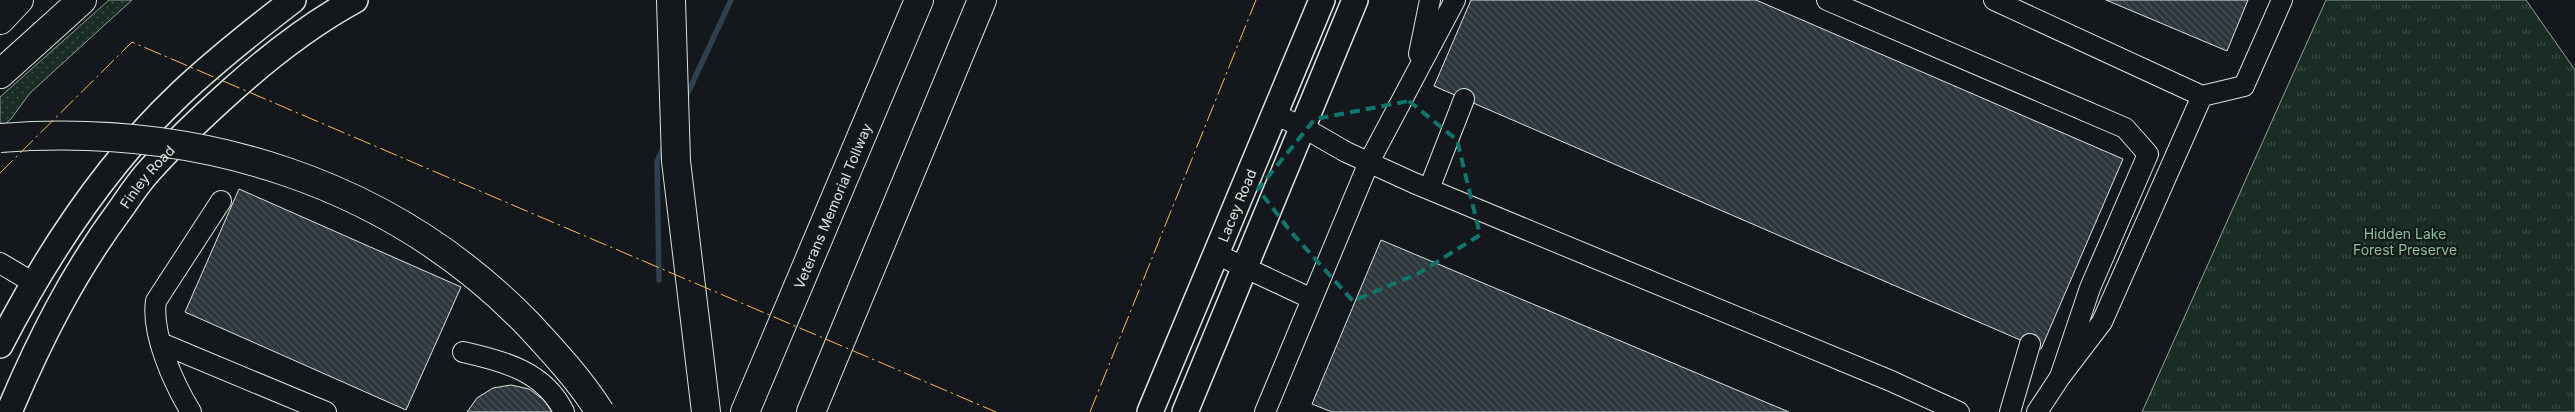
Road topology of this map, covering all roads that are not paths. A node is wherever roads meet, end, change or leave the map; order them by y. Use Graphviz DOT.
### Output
graph roads {
  1 [pos="19,0"];
  2 [pos="82,0"];
  3 [pos="293,0"];
  4 [pos="355,0"];
  5 [pos="671,0"];
  6 [pos="919,0"];
  7 [pos="982,0"];
  8 [pos="1322,0"];
  9 [pos="1354,0"];
  10 [pos="1430,0"];
  11 [pos="1455,0"];
  12 [pos="1826,0"];
  13 [pos="1994,0"];
  14 [pos="2282,0"];
  15 [pos="0,20"];
  16 [pos="0,74"];
  17 [pos="1413,80"];
  18 [pos="2202,96"];
  19 [pos="1464,99"];
  20 [pos="1273,114"];
  21 [pos="1302,126"];
  22 [pos="0,138"];
  23 [pos="1369,162"];
  24 [pos="1429,188"];
  25 [pos="221,201"];
  26 [pos="1216,254"];
  27 [pos="0,262"];
  28 [pos="1246,267"];
  29 [pos="32,282"];
  30 [pos="1312,299"];
  31 [pos="163,344"];
  32 [pos="2030,344"];
  33 [pos="0,345"];
  34 [pos="463,352"];
  35 [pos="2060,377"];
  36 [pos="9,412"];
  37 [pos="191,412"];
  38 [pos="326,412"];
  39 [pos="564,412"];
  40 [pos="600,412"];
  41 [pos="706,412"];
  42 [pos="745,412"];
  43 [pos="811,412"];
  44 [pos="1150,412"];
  45 [pos="1185,412"];
  46 [pos="1265,412"];
  47 [pos="1959,412"];
  48 [pos="2010,412"];
  49 [pos="2037,412"];
  1 -- 15 [label="highway"];
  2 -- 16 [label="highway"];
  3 -- 29 [label="main road"];
  4 -- 36 [label="main road, Finley Road"];
  5 -- 41 [label="highway"];
  6 -- 42 [label="highway, Veterans Memorial Tollway"];
  7 -- 43 [label="highway"];
  8 -- 20 [label="main road, Lacey Road"];
  9 -- 21 [label="main road"];
  10 -- 17 [label="lane"];
  11 -- 17 [label="lane"];
  12 -- 35 [label="lane"];
  13 -- 18 [label="lane"];
  14 -- 18 [label="lane"];
  17 -- 23 [label="lane"];
  18 -- 35 [label="lane"];
  19 -- 24 [label="lane"];
  20 -- 21 [label="lane"];
  20 -- 26 [label="main road, Lacey Road"];
  21 -- 23 [label="lane"];
  21 -- 28 [label="main road"];
  22 -- 40 [label="highway, bridge"];
  23 -- 24 [label="lane"];
  23 -- 30 [label="lane"];
  24 -- 47 [label="lane"];
  25 -- 31 [label="lane"];
  26 -- 28 [label="lane"];
  26 -- 44 [label="main road, Lacey Road"];
  27 -- 29 [label="lane"];
  28 -- 30 [label="lane"];
  28 -- 45 [label="main road"];
  29 -- 33 [label="main road"];
  30 -- 46 [label="lane"];
  31 -- 37 [label="lane"];
  31 -- 38 [label="lane"];
  32 -- 48 [label="lane"];
  34 -- 39 [label="lane"];
  35 -- 49 [label="lane"];
}
